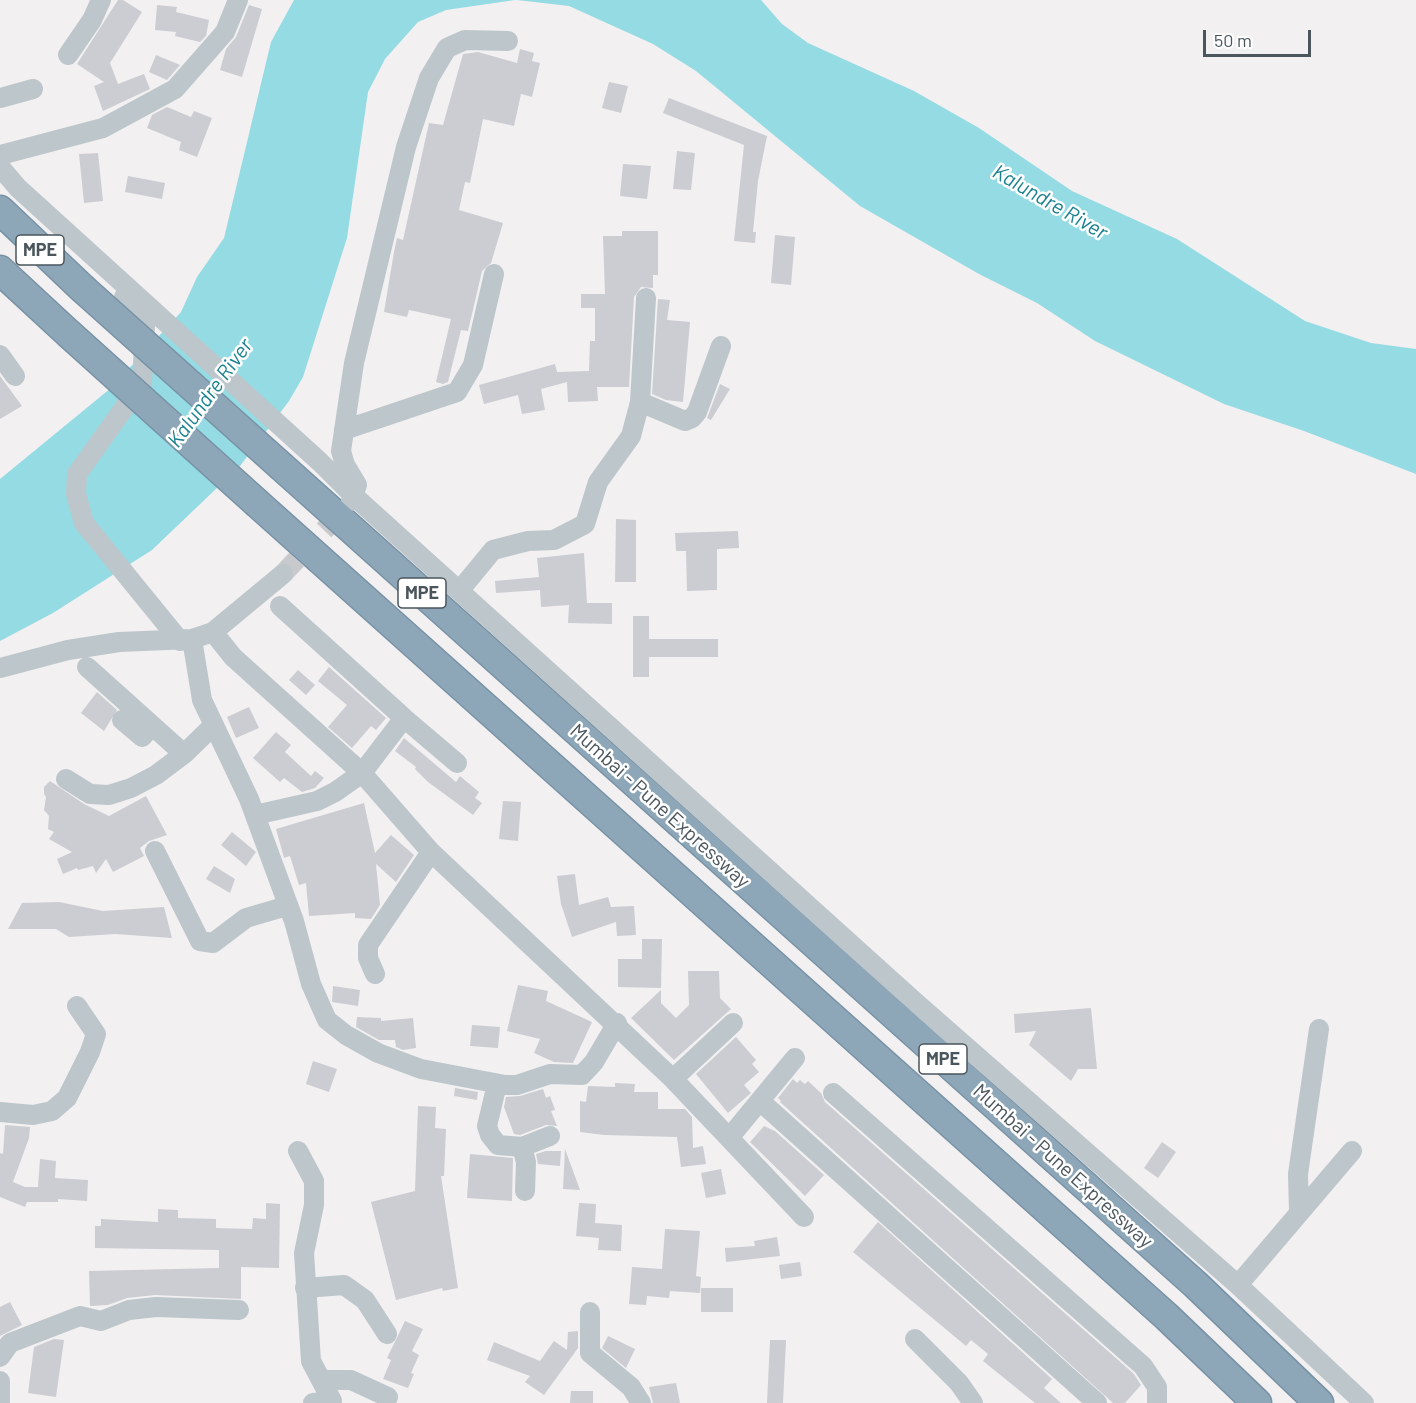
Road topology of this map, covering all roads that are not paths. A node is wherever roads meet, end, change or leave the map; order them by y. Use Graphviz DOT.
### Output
graph roads {
  1 [pos="101,0"];
  2 [pos="238,0"];
  3 [pos="508,41"];
  4 [pos="68,55"];
  5 [pos="33,89"];
  6 [pos="0,98"];
  7 [pos="0,155"];
  8 [pos="0,167"];
  9 [pos="0,210"];
  10 [pos="0,270"];
  11 [pos="106,270"];
  12 [pos="494,274"];
  13 [pos="646,298"];
  14 [pos="721,346"];
  15 [pos="0,355"];
  16 [pos="15,376"];
  17 [pos="640,402"];
  18 [pos="344,430"];
  19 [pos="351,501"];
  20 [pos="283,574"];
  21 [pos="460,590"];
  22 [pos="280,606"];
  23 [pos="213,632"];
  24 [pos="186,640"];
  25 [pos="87,666"];
  26 [pos="0,668"];
  27 [pos="404,718"];
  28 [pos="122,720"];
  29 [pos="214,725"];
  30 [pos="152,726"];
  31 [pos="183,754"];
  32 [pos="457,763"];
  33 [pos="362,773"];
  34 [pos="66,779"];
  35 [pos="255,815"];
  36 [pos="154,851"];
  37 [pos="431,852"];
  38 [pos="287,906"];
  39 [pos="375,974"];
  40 [pos="77,1006"];
  41 [pos="617,1023"];
  42 [pos="733,1023"];
  43 [pos="1319,1029"];
  44 [pos="795,1058"];
  45 [pos="673,1079"];
  46 [pos="497,1084"];
  47 [pos="833,1093"];
  48 [pos="760,1101"];
  49 [pos="0,1112"];
  50 [pos="550,1136"];
  51 [pos="729,1138"];
  52 [pos="522,1147"];
  53 [pos="1352,1150"];
  54 [pos="298,1151"];
  55 [pos="525,1191"];
  56 [pos="1299,1211"];
  57 [pos="804,1217"];
  58 [pos="1238,1285"];
  59 [pos="305,1288"];
  60 [pos="239,1310"];
  61 [pos="590,1312"];
  62 [pos="387,1334"];
  63 [pos="915,1339"];
  64 [pos="0,1357"];
  65 [pos="321,1380"];
  66 [pos="0,1381"];
  67 [pos="388,1397"];
  68 [pos="0,1403"];
  69 [pos="313,1403"];
  70 [pos="641,1403"];
  71 [pos="973,1403"];
  72 [pos="1097,1403"];
  73 [pos="1157,1403"];
  74 [pos="1257,1403"];
  75 [pos="1319,1403"];
  76 [pos="1364,1403"];
  1 -- 4 [label="street"];
  2 -- 7 [label="street"];
  3 -- 18 [label="street"];
  5 -- 6 [label="street"];
  8 -- 11 [label="street"];
  9 -- 75 [label="highway, Mumbai - Pune Expressway / MPE, bridge"];
  10 -- 74 [label="highway, MPE, bridge"];
  11 -- 19 [label="street"];
  11 -- 24 [label="street"];
  12 -- 18 [label="street"];
  13 -- 17 [label="street"];
  14 -- 17 [label="street"];
  15 -- 16 [label="street"];
  17 -- 21 [label="street"];
  18 -- 19 [label="street"];
  19 -- 21 [label="street"];
  20 -- 23 [label="street"];
  21 -- 58 [label="street"];
  22 -- 27 [label="street"];
  23 -- 24 [label="street"];
  23 -- 33 [label="street"];
  24 -- 26 [label="street"];
  24 -- 29 [label="street"];
  25 -- 30 [label="street"];
  27 -- 32 [label="street"];
  27 -- 33 [label="street"];
  28 -- 30 [label="street"];
  29 -- 31 [label="street"];
  29 -- 35 [label="street"];
  30 -- 31 [label="street"];
  31 -- 34 [label="street"];
  33 -- 35 [label="street"];
  33 -- 37 [label="street"];
  35 -- 38 [label="street"];
  36 -- 38 [label="street"];
  37 -- 39 [label="street"];
  37 -- 41 [label="street"];
  38 -- 46 [label="street"];
  40 -- 49 [label="street"];
  41 -- 45 [label="street"];
  41 -- 46 [label="street"];
  42 -- 45 [label="street"];
  43 -- 56 [label="street"];
  44 -- 48 [label="street"];
  45 -- 51 [label="street"];
  46 -- 52 [label="street"];
  47 -- 73 [label="street"];
  48 -- 51 [label="street"];
  48 -- 72 [label="street"];
  50 -- 52 [label="street"];
  51 -- 57 [label="street"];
  52 -- 55 [label="street"];
  53 -- 56 [label="street"];
  54 -- 59 [label="street"];
  56 -- 58 [label="street"];
  58 -- 76 [label="street"];
  59 -- 62 [label="street"];
  59 -- 65 [label="street"];
  60 -- 64 [label="street"];
  61 -- 70 [label="street"];
  63 -- 71 [label="street"];
  65 -- 67 [label="street"];
  65 -- 69 [label="street"];
  66 -- 68 [label="street"];
}
